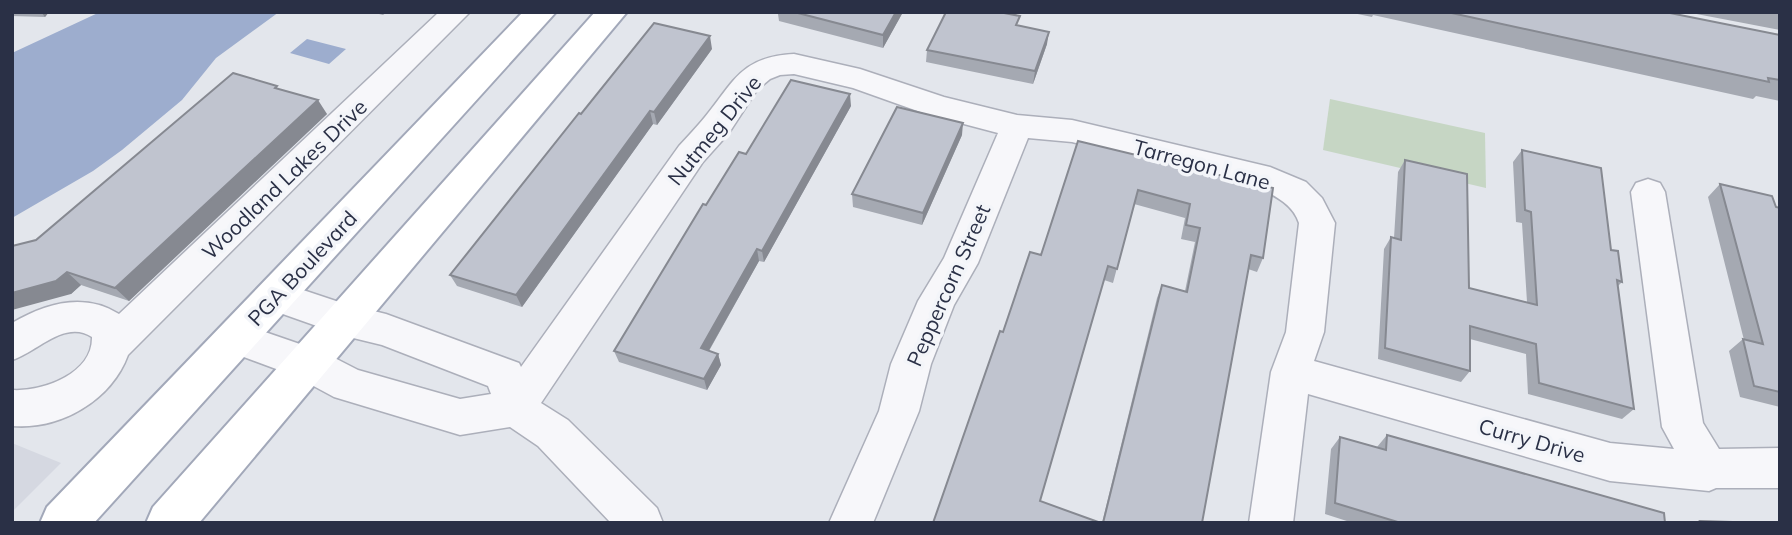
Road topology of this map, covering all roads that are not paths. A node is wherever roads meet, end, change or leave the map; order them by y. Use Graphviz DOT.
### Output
graph roads {
  1 [pos="456,12"];
  2 [pos="541,12"];
  3 [pos="612,12"];
  4 [pos="1017,126"];
  5 [pos="1648,192"];
  6 [pos="276,296"];
  7 [pos="345,320"];
  8 [pos="236,338"];
  9 [pos="12,344"];
  10 [pos="112,345"];
  11 [pos="309,364"];
  12 [pos="1291,372"];
  13 [pos="12,408"];
  14 [pos="515,408"];
  15 [pos="1780,468"];
  16 [pos="1709,471"];
  17 [pos="63,523"];
  18 [pos="169,523"];
  19 [pos="641,523"];
  20 [pos="851,523"];
  21 [pos="1271,523"];
  1 -- 10 [label="street, Woodland Lakes Drive"];
  2 -- 6 [label="main road, PGA Boulevard"];
  3 -- 7 [label="main road"];
  4 -- 12 [label="street, Tarregon Lane"];
  4 -- 14 [label="street, Nutmeg Drive"];
  4 -- 20 [label="street, Peppercorn Street"];
  5 -- 16 [label="street"];
  6 -- 7 [label="street"];
  6 -- 8 [label="main road, PGA Boulevard"];
  7 -- 11 [label="main road"];
  7 -- 14 [label="street"];
  8 -- 11 [label="street"];
  8 -- 17 [label="main road, PGA Boulevard"];
  9 -- 10 [label="street"];
  10 -- 13 [label="street, Woodland Lakes Drive"];
  11 -- 14 [label="street"];
  11 -- 18 [label="main road"];
  12 -- 16 [label="street, Curry Drive"];
  12 -- 21 [label="street, Tarregon Lane"];
  14 -- 19 [label="street"];
  15 -- 16 [label="street, Curry Drive"];
}
